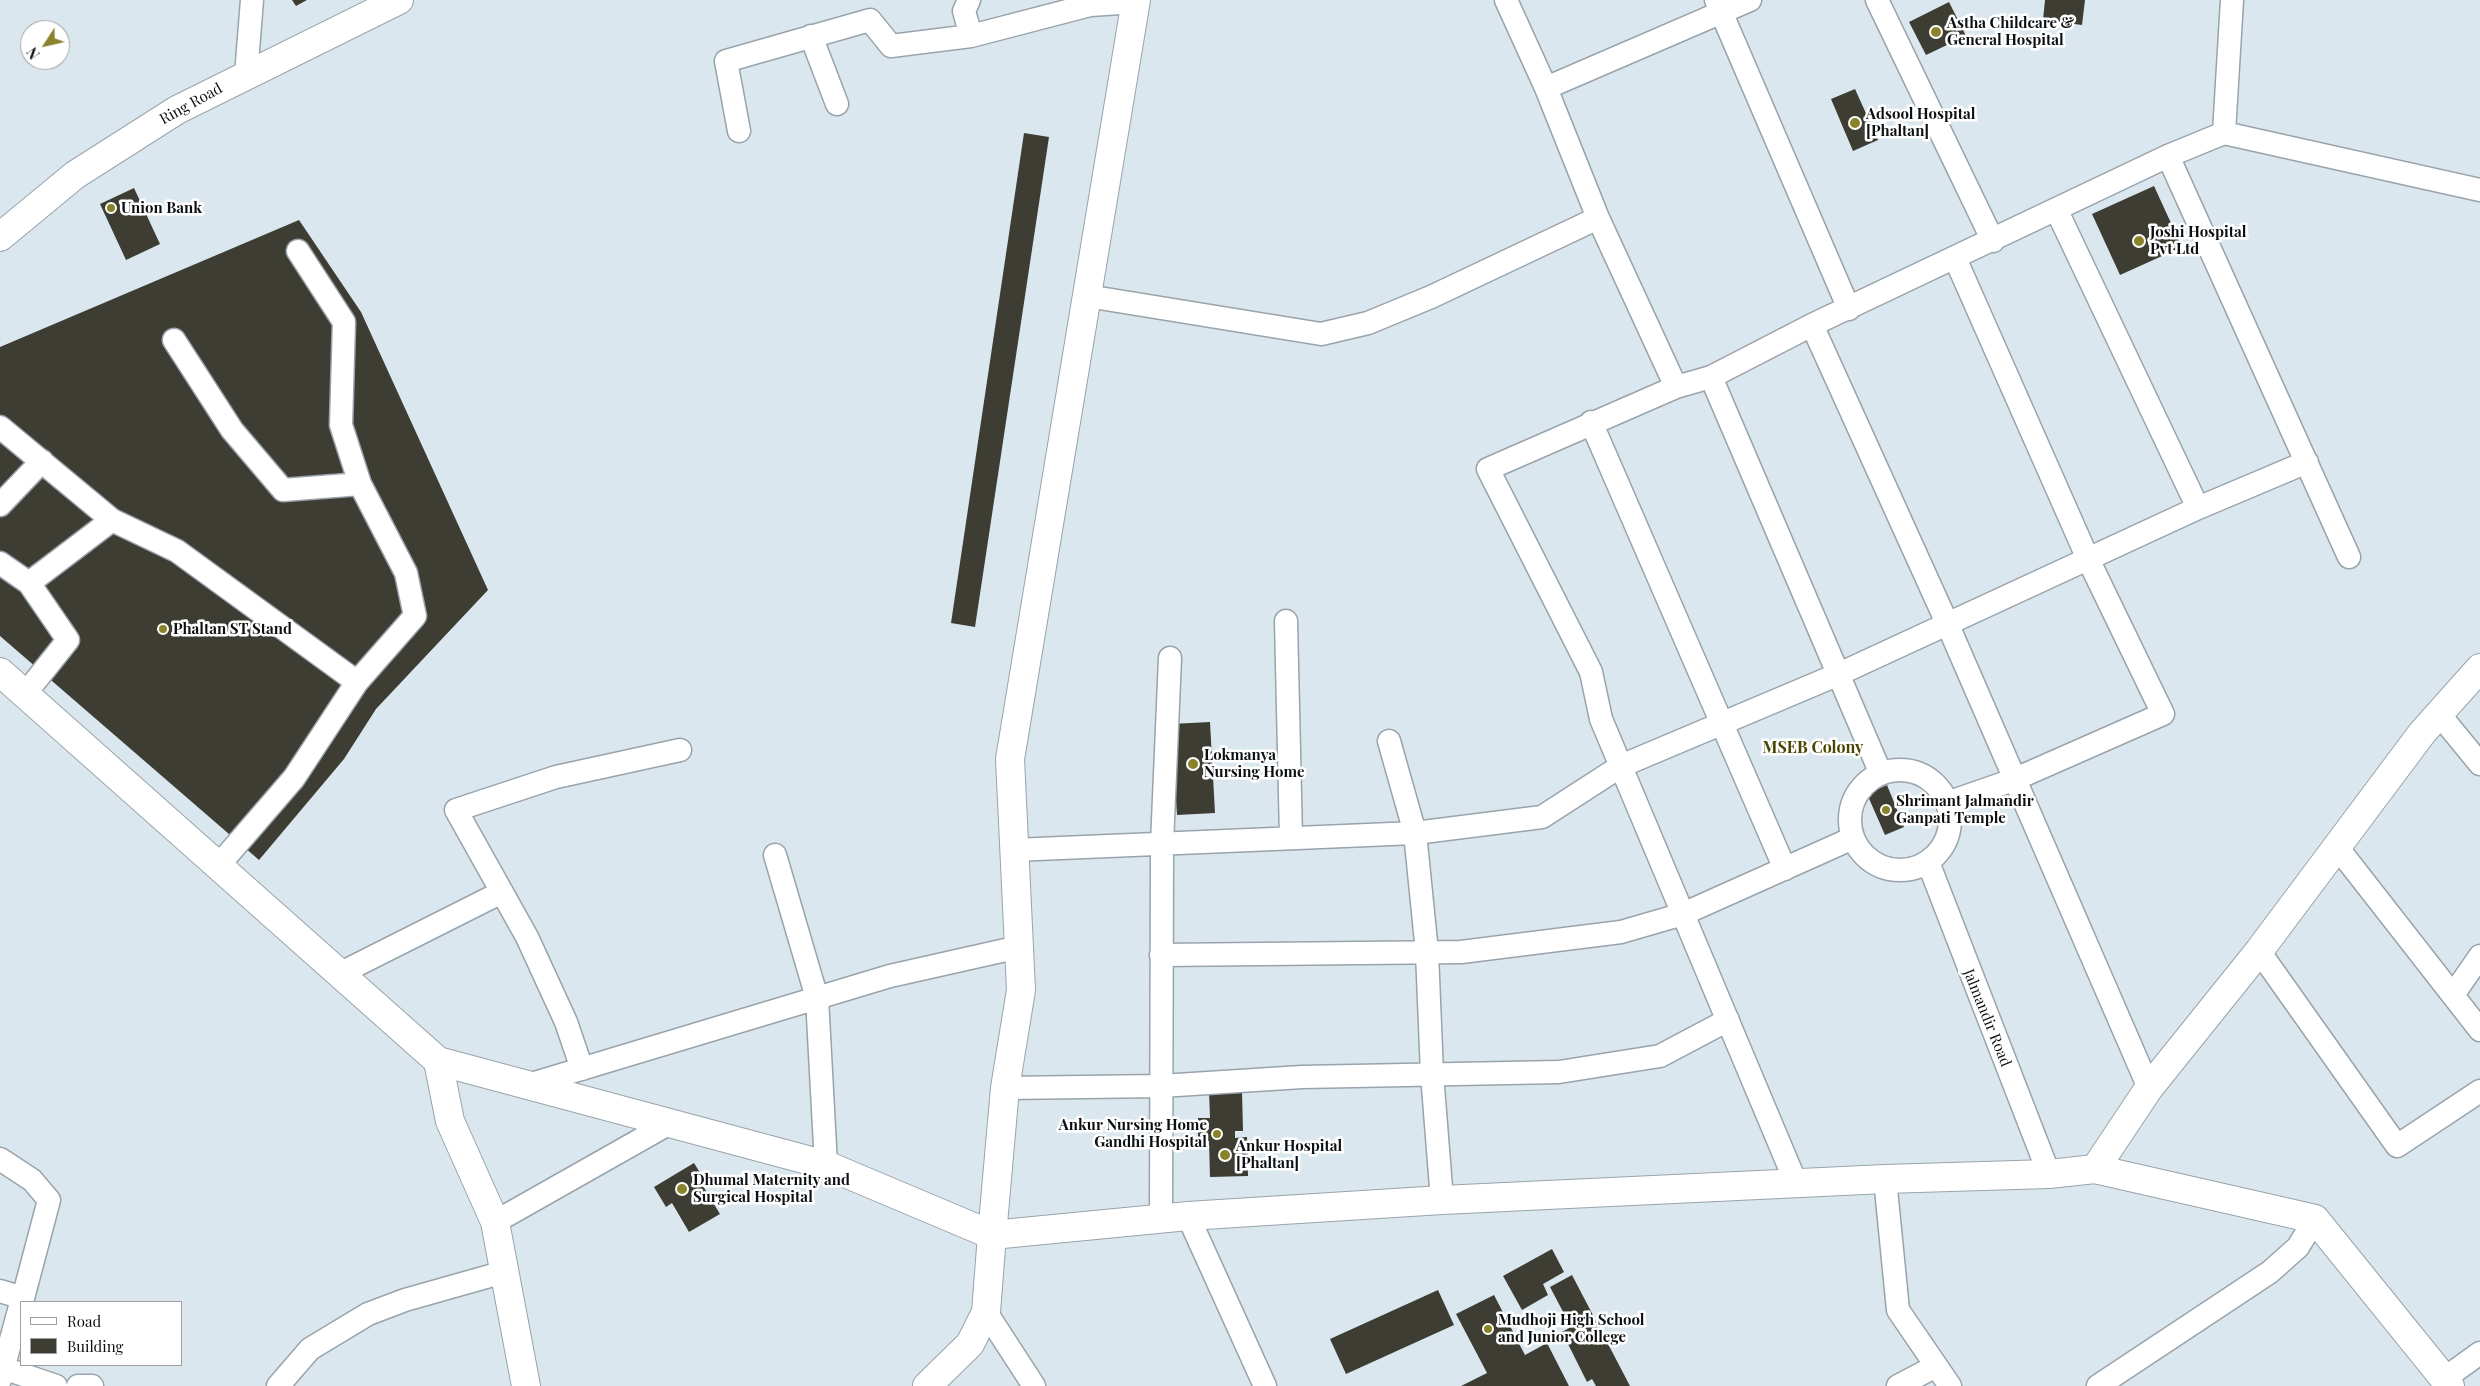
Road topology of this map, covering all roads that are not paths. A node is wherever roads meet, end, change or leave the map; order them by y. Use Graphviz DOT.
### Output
graph roads {
  1 [pos="252,0"];
  2 [pos="399,0"];
  3 [pos="969,0"];
  4 [pos="1506,0"];
  5 [pos="1750,0"];
  6 [pos="1877,0"];
  7 [pos="2232,0"];
  8 [pos="1136,1"];
  9 [pos="1719,6"];
  10 [pos="811,36"];
  11 [pos="971,36"];
  12 [pos="246,75"];
  13 [pos="1546,88"];
  14 [pos="837,104"];
  15 [pos="739,131"];
  16 [pos="2224,133"];
  17 [pos="2168,156"];
  18 [pos="2480,190"];
  19 [pos="2057,211"];
  20 [pos="1598,218"];
  21 [pos="0,237"];
  22 [pos="1993,241"];
  23 [pos="298,251"];
  24 [pos="1955,258"];
  25 [pos="1087,296"];
  26 [pos="1849,309"];
  27 [pos="1812,326"];
  28 [pos="174,340"];
  29 [pos="1711,377"];
  30 [pos="1676,387"];
  31 [pos="1591,422"];
  32 [pos="0,427"];
  33 [pos="42,461"];
  34 [pos="2307,462"];
  35 [pos="360,484"];
  36 [pos="0,506"];
  37 [pos="2198,508"];
  38 [pos="112,520"];
  39 [pos="2349,557"];
  40 [pos="2088,559"];
  41 [pos="0,563"];
  42 [pos="29,583"];
  43 [pos="1286,621"];
  44 [pos="1946,623"];
  45 [pos="1170,658"];
  46 [pos="2480,668"];
  47 [pos="0,672"];
  48 [pos="1839,674"];
  49 [pos="358,682"];
  50 [pos="25,694"];
  51 [pos="2439,714"];
  52 [pos="1722,724"];
  53 [pos="1389,741"];
  54 [pos="680,750"];
  55 [pos="2480,764"];
  56 [pos="1621,766"];
  57 [pos="1882,774"];
  58 [pos="2013,780"];
  59 [pos="1946,803"];
  60 [pos="1415,833"];
  61 [pos="1291,838"];
  62 [pos="1853,838"];
  63 [pos="1162,844"];
  64 [pos="2337,847"];
  65 [pos="1014,850"];
  66 [pos="775,855"];
  67 [pos="1928,862"];
  68 [pos="218,866"];
  69 [pos="1785,869"];
  70 [pos="502,892"];
  71 [pos="1683,914"];
  72 [pos="1019,947"];
  73 [pos="2258,950"];
  74 [pos="1427,952"];
  75 [pos="1161,955"];
  76 [pos="2480,956"];
  77 [pos="339,974"];
  78 [pos="2480,986"];
  79 [pos="817,998"];
  80 [pos="2456,998"];
  81 [pos="1728,1020"];
  82 [pos="2480,1030"];
  83 [pos="438,1061"];
  84 [pos="582,1069"];
  85 [pos="1432,1074"];
  86 [pos="528,1085"];
  87 [pos="1161,1086"];
  88 [pos="1005,1088"];
  89 [pos="2149,1088"];
  90 [pos="2480,1091"];
  91 [pos="670,1123"];
  92 [pos="0,1159"];
  93 [pos="826,1165"];
  94 [pos="2095,1169"];
  95 [pos="2049,1174"];
  96 [pos="1885,1179"];
  97 [pos="1796,1183"];
  98 [pos="1442,1200"];
  99 [pos="1188,1216"];
  100 [pos="1161,1218"];
  101 [pos="2315,1219"];
  102 [pos="495,1222"];
  103 [pos="992,1235"];
  104 [pos="504,1272"];
  105 [pos="0,1291"];
  106 [pos="22,1301"];
  107 [pos="20,1308"];
  108 [pos="986,1312"];
  109 [pos="2480,1353"];
  110 [pos="1936,1366"];
  111 [pos="2,1374"];
  112 [pos="2447,1383"];
  113 [pos="56,1386"];
  114 [pos="78,1386"];
  115 [pos="92,1386"];
  116 [pos="278,1386"];
  117 [pos="526,1386"];
  118 [pos="927,1386"];
  119 [pos="1034,1386"];
  120 [pos="1265,1386"];
  121 [pos="1898,1386"];
  122 [pos="1950,1386"];
  123 [pos="2098,1386"];
  1 -- 12 [label="street"];
  2 -- 12 [label="main road, Ring Road"];
  3 -- 11 [label="street"];
  4 -- 13 [label="street"];
  5 -- 9 [label="street"];
  6 -- 22 [label="street"];
  7 -- 16 [label="street"];
  8 -- 11 [label="street"];
  8 -- 25 [label="main road"];
  9 -- 13 [label="street"];
  9 -- 26 [label="street"];
  10 -- 11 [label="street"];
  10 -- 14 [label="street"];
  10 -- 15 [label="street"];
  12 -- 21 [label="main road, Ring Road"];
  13 -- 20 [label="street"];
  16 -- 17 [label="street"];
  16 -- 18 [label="street"];
  17 -- 19 [label="street"];
  17 -- 34 [label="street"];
  19 -- 22 [label="street"];
  19 -- 37 [label="street"];
  20 -- 25 [label="street"];
  20 -- 30 [label="street"];
  22 -- 24 [label="street"];
  23 -- 35 [label="street"];
  24 -- 26 [label="street"];
  24 -- 40 [label="street"];
  25 -- 65 [label="main road"];
  26 -- 27 [label="street"];
  27 -- 29 [label="street"];
  27 -- 44 [label="street"];
  28 -- 35 [label="street"];
  29 -- 30 [label="street"];
  29 -- 48 [label="street"];
  30 -- 31 [label="street"];
  31 -- 52 [label="street"];
  31 -- 56 [label="street"];
  32 -- 33 [label="street"];
  33 -- 36 [label="street"];
  33 -- 38 [label="street"];
  34 -- 37 [label="street"];
  34 -- 39 [label="street"];
  35 -- 49 [label="street"];
  37 -- 40 [label="street"];
  38 -- 42 [label="street"];
  38 -- 49 [label="street"];
  40 -- 44 [label="street"];
  40 -- 58 [label="street"];
  41 -- 42 [label="street"];
  42 -- 50 [label="street"];
  43 -- 61 [label="street"];
  44 -- 48 [label="street"];
  44 -- 58 [label="street"];
  45 -- 63 [label="street"];
  46 -- 51 [label="main road"];
  47 -- 50 [label="main road"];
  48 -- 52 [label="street"];
  48 -- 57 [label="street"];
  49 -- 68 [label="street"];
  50 -- 68 [label="main road"];
  51 -- 55 [label="street"];
  51 -- 64 [label="main road"];
  52 -- 56 [label="street"];
  52 -- 69 [label="street"];
  53 -- 60 [label="street"];
  54 -- 70 [label="street"];
  56 -- 60 [label="street"];
  56 -- 71 [label="street"];
  57 -- 59 [label="street"];
  57 -- 62 [label="street"];
  58 -- 59 [label="street"];
  58 -- 89 [label="street"];
  59 -- 67 [label="street"];
  60 -- 61 [label="street"];
  60 -- 74 [label="street"];
  61 -- 63 [label="street"];
  62 -- 67 [label="street"];
  62 -- 69 [label="street"];
  63 -- 65 [label="street"];
  63 -- 75 [label="street"];
  64 -- 73 [label="main road"];
  64 -- 80 [label="street"];
  65 -- 72 [label="main road"];
  66 -- 79 [label="street"];
  67 -- 95 [label="street, Jalmandir Road"];
  68 -- 77 [label="main road"];
  69 -- 71 [label="street"];
  70 -- 77 [label="street"];
  70 -- 84 [label="street"];
  71 -- 74 [label="street"];
  71 -- 81 [label="street"];
  72 -- 79 [label="street"];
  72 -- 88 [label="main road"];
  73 -- 89 [label="main road"];
  73 -- 90 [label="street"];
  74 -- 75 [label="street"];
  74 -- 85 [label="street"];
  75 -- 87 [label="street"];
  76 -- 80 [label="street"];
  77 -- 83 [label="main road"];
  78 -- 80 [label="street"];
  79 -- 84 [label="street"];
  79 -- 93 [label="street"];
  80 -- 82 [label="street"];
  81 -- 85 [label="street"];
  81 -- 97 [label="street"];
  83 -- 86 [label="main road"];
  83 -- 102 [label="main road"];
  84 -- 86 [label="street"];
  85 -- 87 [label="street"];
  85 -- 98 [label="street"];
  86 -- 91 [label="main road"];
  87 -- 88 [label="street"];
  87 -- 100 [label="street"];
  88 -- 103 [label="main road"];
  89 -- 94 [label="main road"];
  91 -- 93 [label="main road"];
  91 -- 102 [label="street"];
  92 -- 106 [label="street"];
  93 -- 103 [label="main road"];
  94 -- 95 [label="main road"];
  94 -- 101 [label="main road"];
  95 -- 96 [label="main road"];
  96 -- 97 [label="main road"];
  96 -- 110 [label="street"];
  97 -- 98 [label="main road"];
  98 -- 99 [label="main road"];
  99 -- 100 [label="main road"];
  99 -- 120 [label="street"];
  100 -- 103 [label="main road"];
  101 -- 112 [label="main road"];
  101 -- 123 [label="street"];
  102 -- 104 [label="main road"];
  103 -- 108 [label="main road"];
  104 -- 116 [label="street"];
  104 -- 117 [label="main road"];
  105 -- 106 [label="street"];
  107 -- 111 [label="street"];
  108 -- 118 [label="main road"];
  108 -- 119 [label="street"];
  109 -- 112 [label="street"];
  110 -- 121 [label="street"];
  110 -- 122 [label="street"];
  111 -- 113 [label="street"];
  114 -- 115 [label="street"];
}
